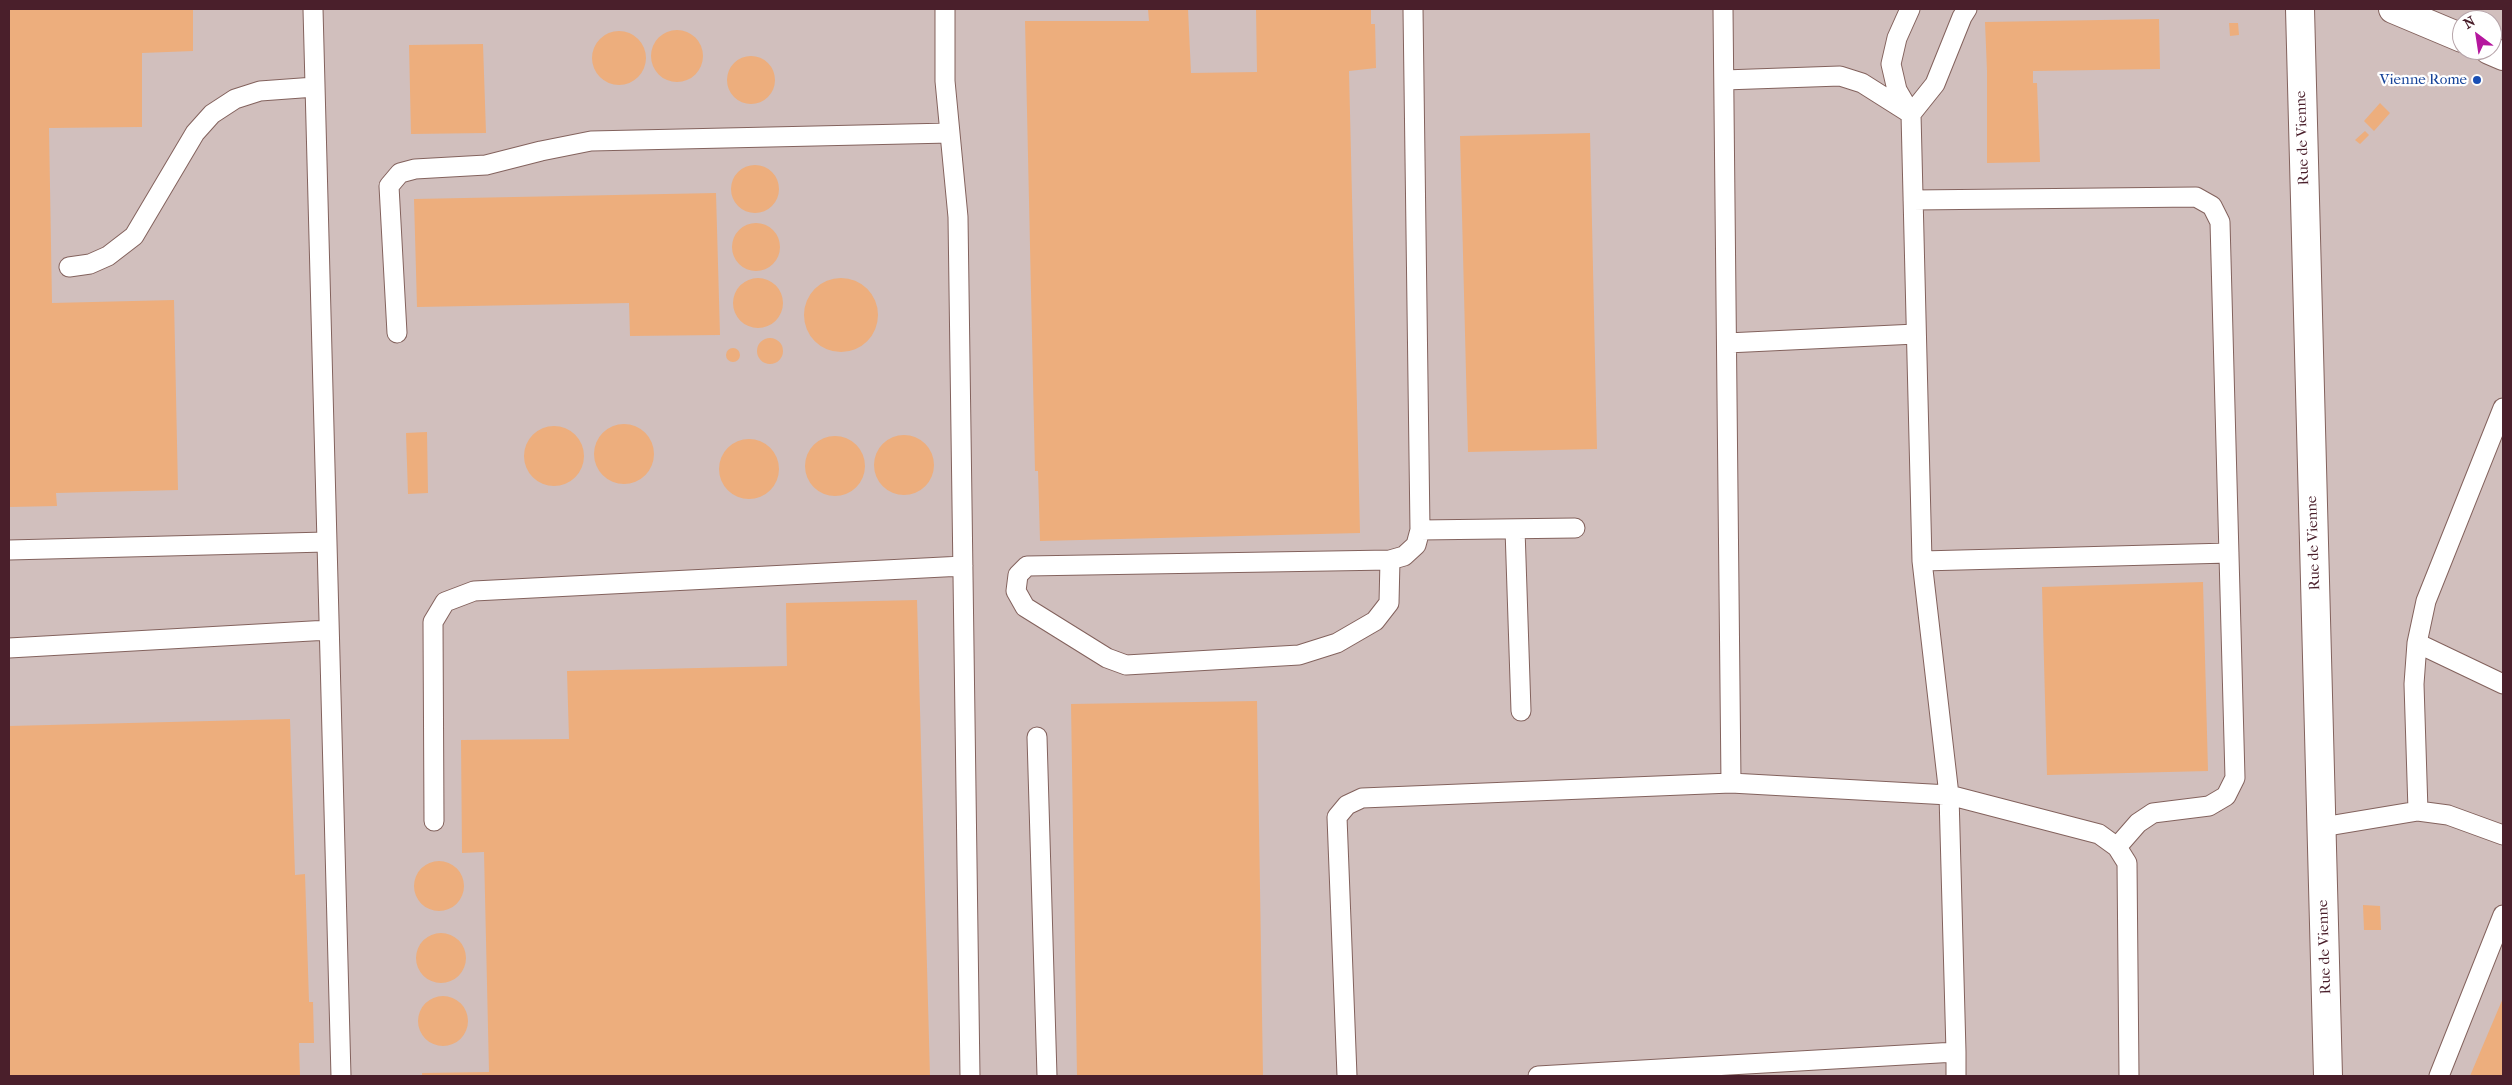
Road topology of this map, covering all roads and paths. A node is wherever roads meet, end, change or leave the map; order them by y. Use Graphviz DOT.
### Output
graph roads {
  1 [pos="313,9"];
  2 [pos="944,9"];
  3 [pos="1414,9"];
  4 [pos="1723,9"];
  5 [pos="1910,9"];
  6 [pos="1967,9"];
  7 [pos="2300,9"];
  8 [pos="2393,9"];
  9 [pos="2452,34"];
  10 [pos="1724,80"];
  11 [pos="315,87"];
  12 [pos="1911,114"];
  13 [pos="950,133"];
  14 [pos="1913,200"];
  15 [pos="69,267"];
  16 [pos="397,333"];
  17 [pos="1916,334"];
  18 [pos="1727,343"];
  19 [pos="2503,408"];
  20 [pos="1576,528"];
  21 [pos="1515,529"];
  22 [pos="1420,530"];
  23 [pos="326,542"];
  24 [pos="9,550"];
  25 [pos="2229,553"];
  26 [pos="1390,560"];
  27 [pos="1922,561"];
  28 [pos="963,566"];
  29 [pos="329,630"];
  30 [pos="2417,643"];
  31 [pos="9,648"];
  32 [pos="2503,684"];
  33 [pos="1521,711"];
  34 [pos="1037,737"];
  35 [pos="1731,783"];
  36 [pos="1949,795"];
  37 [pos="2418,811"];
  38 [pos="434,821"];
  39 [pos="2322,827"];
  40 [pos="2503,835"];
  41 [pos="2117,847"];
  42 [pos="2503,915"];
  43 [pos="1956,1052"];
  44 [pos="341,1076"];
  45 [pos="970,1076"];
  46 [pos="1048,1076"];
  47 [pos="1347,1076"];
  48 [pos="1538,1076"];
  49 [pos="1956,1076"];
  50 [pos="2129,1076"];
  51 [pos="2328,1076"];
  52 [pos="2439,1076"];
  1 -- 11 [label="lane"];
  2 -- 13 [label="lane"];
  3 -- 22 [label="lane"];
  4 -- 10 [label="lane"];
  5 -- 12 [label="lane"];
  6 -- 12 [label="lane"];
  7 -- 39 [label="street, Rue de Vienne"];
  8 -- 9 [label="street"];
  10 -- 12 [label="lane"];
  10 -- 18 [label="lane"];
  11 -- 15 [label="lane"];
  11 -- 23 [label="lane"];
  12 -- 14 [label="lane"];
  13 -- 16 [label="lane"];
  13 -- 28 [label="lane"];
  14 -- 17 [label="lane"];
  14 -- 25 [label="lane"];
  17 -- 18 [label="lane"];
  17 -- 27 [label="lane"];
  18 -- 35 [label="lane"];
  19 -- 30 [label="lane"];
  20 -- 21 [label="lane"];
  21 -- 22 [label="lane"];
  21 -- 33 [label="lane"];
  22 -- 26 [label="lane"];
  23 -- 24 [label="lane"];
  23 -- 29 [label="lane"];
  25 -- 27 [label="lane"];
  25 -- 41 [label="lane"];
  26 -- 26 [label="lane"];
  27 -- 36 [label="lane"];
  28 -- 38 [label="lane"];
  28 -- 45 [label="lane"];
  29 -- 31 [label="lane"];
  29 -- 44 [label="lane"];
  30 -- 32 [label="lane"];
  30 -- 37 [label="lane"];
  34 -- 46 [label="lane"];
  35 -- 36 [label="lane"];
  35 -- 47 [label="lane"];
  36 -- 41 [label="lane"];
  36 -- 43 [label="lane"];
  37 -- 39 [label="lane"];
  37 -- 40 [label="lane"];
  39 -- 51 [label="street, Rue de Vienne"];
  41 -- 50 [label="lane"];
  42 -- 52 [label="lane"];
  43 -- 48 [label="lane"];
  43 -- 49 [label="lane"];
}
